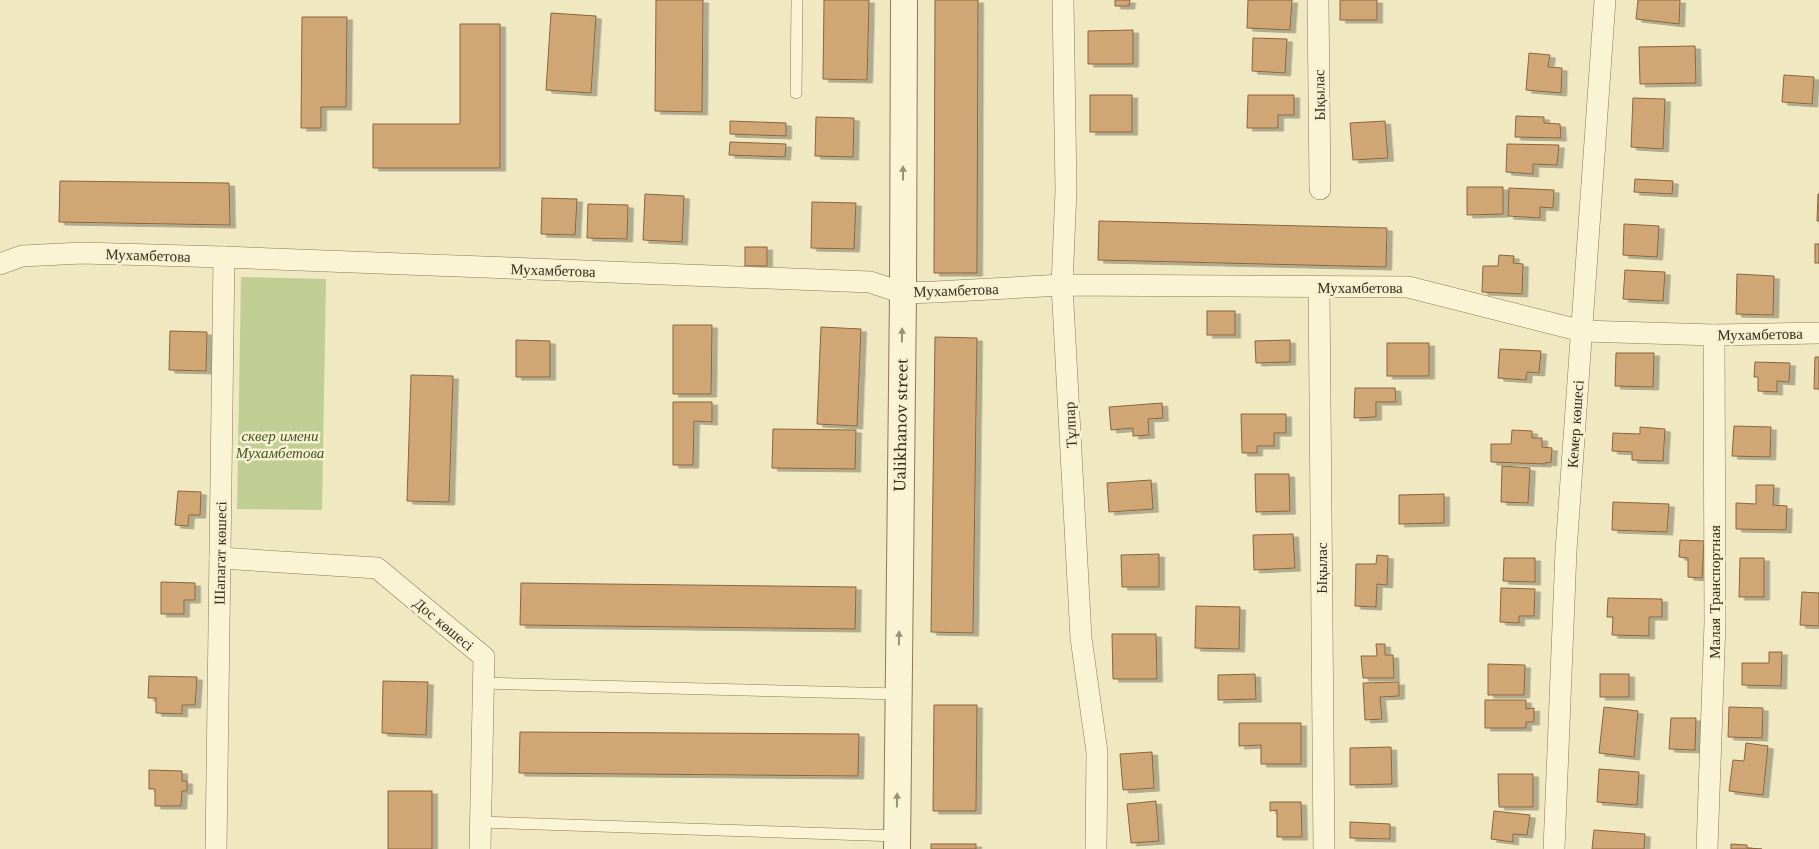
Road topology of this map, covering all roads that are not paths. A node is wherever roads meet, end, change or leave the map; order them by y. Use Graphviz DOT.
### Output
graph roads {
  1 [pos="797,0"];
  2 [pos="904,0"];
  3 [pos="1063,0"];
  4 [pos="1318,0"];
  5 [pos="1605,0"];
  6 [pos="796,93"];
  7 [pos="1320,189"];
  8 [pos="224,257"];
  9 [pos="0,264"];
  10 [pos="1062,285"];
  11 [pos="1319,287"];
  12 [pos="903,292"];
  13 [pos="1582,331"];
  14 [pos="1819,333"];
  15 [pos="1714,335"];
  16 [pos="220,558"];
  17 [pos="483,683"];
  18 [pos="898,694"];
  19 [pos="480,822"];
  20 [pos="897,842"];
  21 [pos="216,849"];
  22 [pos="480,849"];
  23 [pos="1096,849"];
  24 [pos="1324,849"];
  25 [pos="1554,849"];
  26 [pos="1707,849"];
  1 -- 6 [label="lane"];
  12 -- 2 [label="street, Ualikhanov street, one-way"];
  3 -- 10 [label="street, Тұлпар"];
  4 -- 7 [label="street, Ықылас"];
  5 -- 13 [label="street, Кемер көшесі"];
  8 -- 9 [label="street, Мухамбетова"];
  8 -- 12 [label="street, Мухамбетова"];
  8 -- 16 [label="street, Шапагат көшесі"];
  10 -- 11 [label="street, Мухамбетова"];
  10 -- 12 [label="street, Мухамбетова"];
  10 -- 23 [label="street, Тұлпар"];
  11 -- 13 [label="street, Мухамбетова"];
  11 -- 24 [label="street, Ықылас"];
  18 -- 12 [label="street, Ualikhanov street, one-way"];
  13 -- 15 [label="street, Мухамбетова"];
  13 -- 25 [label="street, Кемер көшесі"];
  14 -- 15 [label="street, Мухамбетова"];
  15 -- 26 [label="street, Малая Транспортная"];
  16 -- 17 [label="street, Дос көшесі"];
  16 -- 21 [label="street, Шапагат көшесі"];
  17 -- 18 [label="lane"];
  17 -- 19 [label="street, Дос көшесі"];
  20 -- 18 [label="street, Ualikhanov street, one-way"];
  19 -- 20 [label="lane"];
  19 -- 22 [label="street, Дос көшесі"];
}
